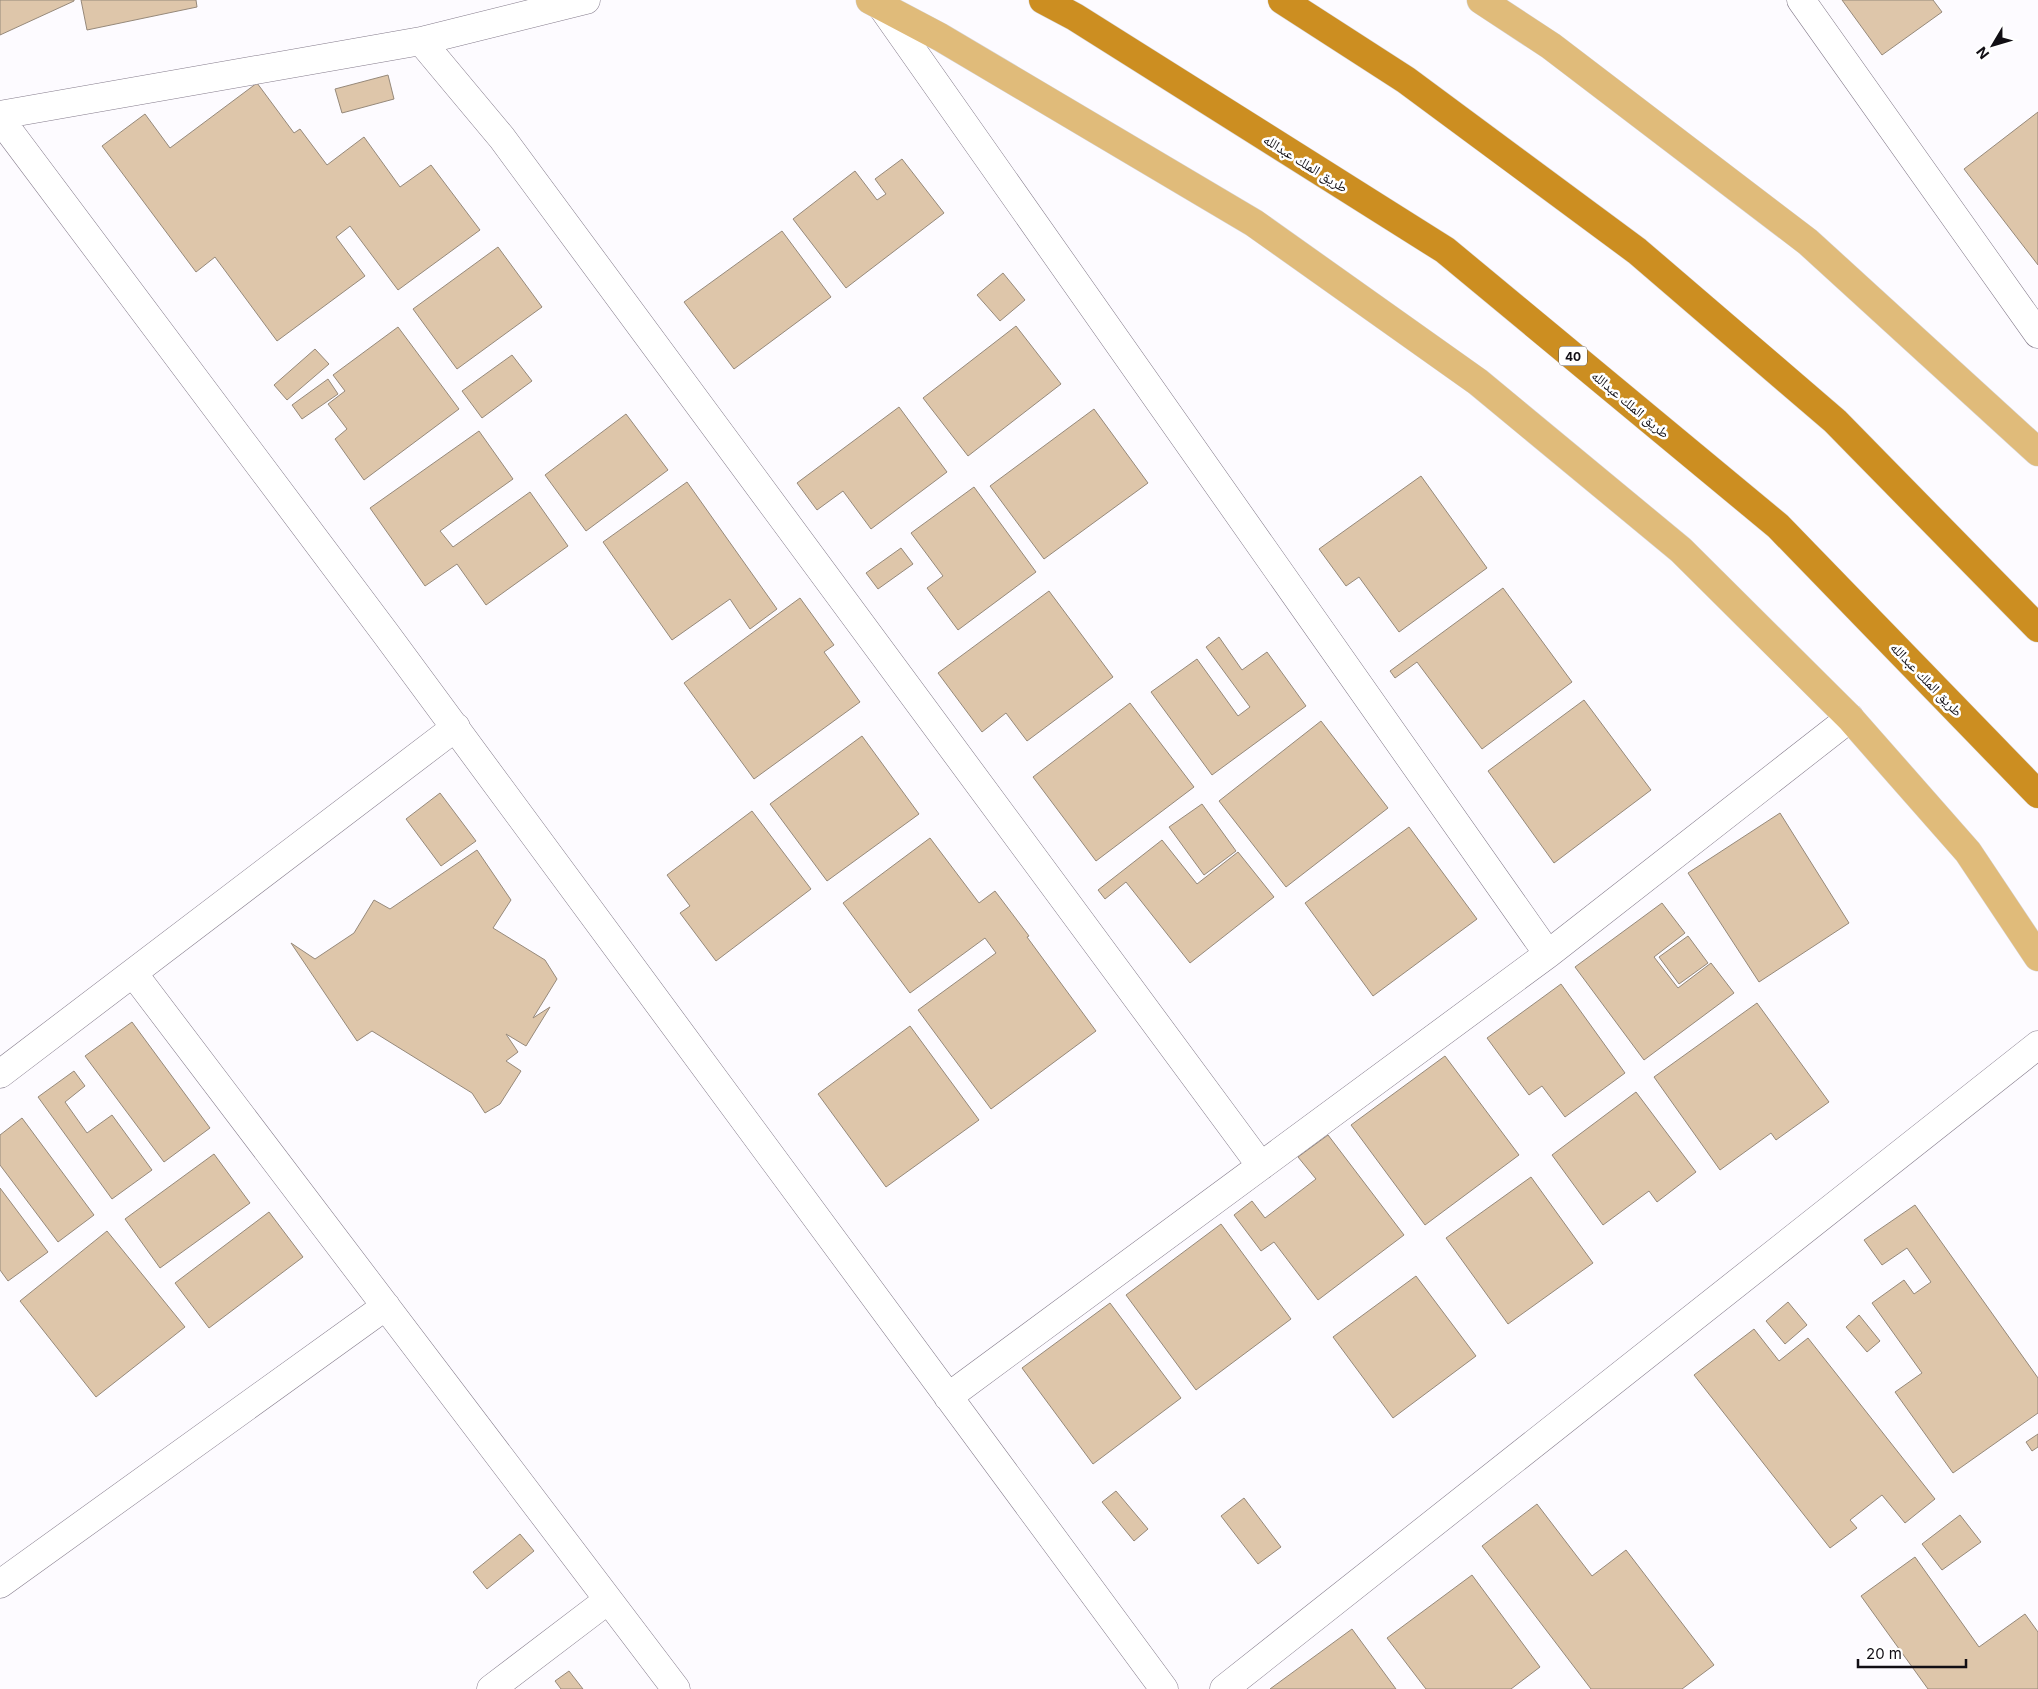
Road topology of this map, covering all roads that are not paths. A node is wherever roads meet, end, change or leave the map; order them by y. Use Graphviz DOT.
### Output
graph roads {
  1 [pos="586,0"];
  2 [pos="1043,0"];
  3 [pos="1282,0"];
  4 [pos="1481,0"];
  5 [pos="1801,0"];
  6 [pos="876,3"];
  7 [pos="421,42"];
  8 [pos="0,115"];
  9 [pos="0,119"];
  10 [pos="2038,334"];
  11 [pos="2038,452"];
  12 [pos="2038,628"];
  13 [pos="1850,718"];
  14 [pos="456,727"];
  15 [pos="2038,794"];
  16 [pos="1548,954"];
  17 [pos="2038,957"];
  18 [pos="134,973"];
  19 [pos="2038,1045"];
  20 [pos="0,1074"];
  21 [pos="1260,1166"];
  22 [pos="386,1306"];
  23 [pos="948,1397"];
  24 [pos="0,1584"];
  25 [pos="608,1600"];
  26 [pos="491,1689"];
  27 [pos="676,1689"];
  28 [pos="1164,1689"];
  29 [pos="1224,1689"];
  1 -- 7 [label="street"];
  2 -- 15 [label="highway, طريق الملك عبدالله / 40"];
  3 -- 12 [label="highway"];
  4 -- 11 [label="main road"];
  5 -- 10 [label="street"];
  6 -- 13 [label="main road"];
  6 -- 16 [label="street"];
  7 -- 8 [label="street"];
  7 -- 21 [label="street"];
  9 -- 14 [label="street"];
  13 -- 16 [label="street"];
  13 -- 17 [label="main road"];
  14 -- 18 [label="street"];
  14 -- 23 [label="street"];
  16 -- 21 [label="street"];
  18 -- 20 [label="street"];
  18 -- 22 [label="street"];
  19 -- 29 [label="street"];
  21 -- 23 [label="street"];
  22 -- 24 [label="street"];
  22 -- 25 [label="street"];
  23 -- 28 [label="street"];
  25 -- 26 [label="street"];
  25 -- 27 [label="street"];
}
